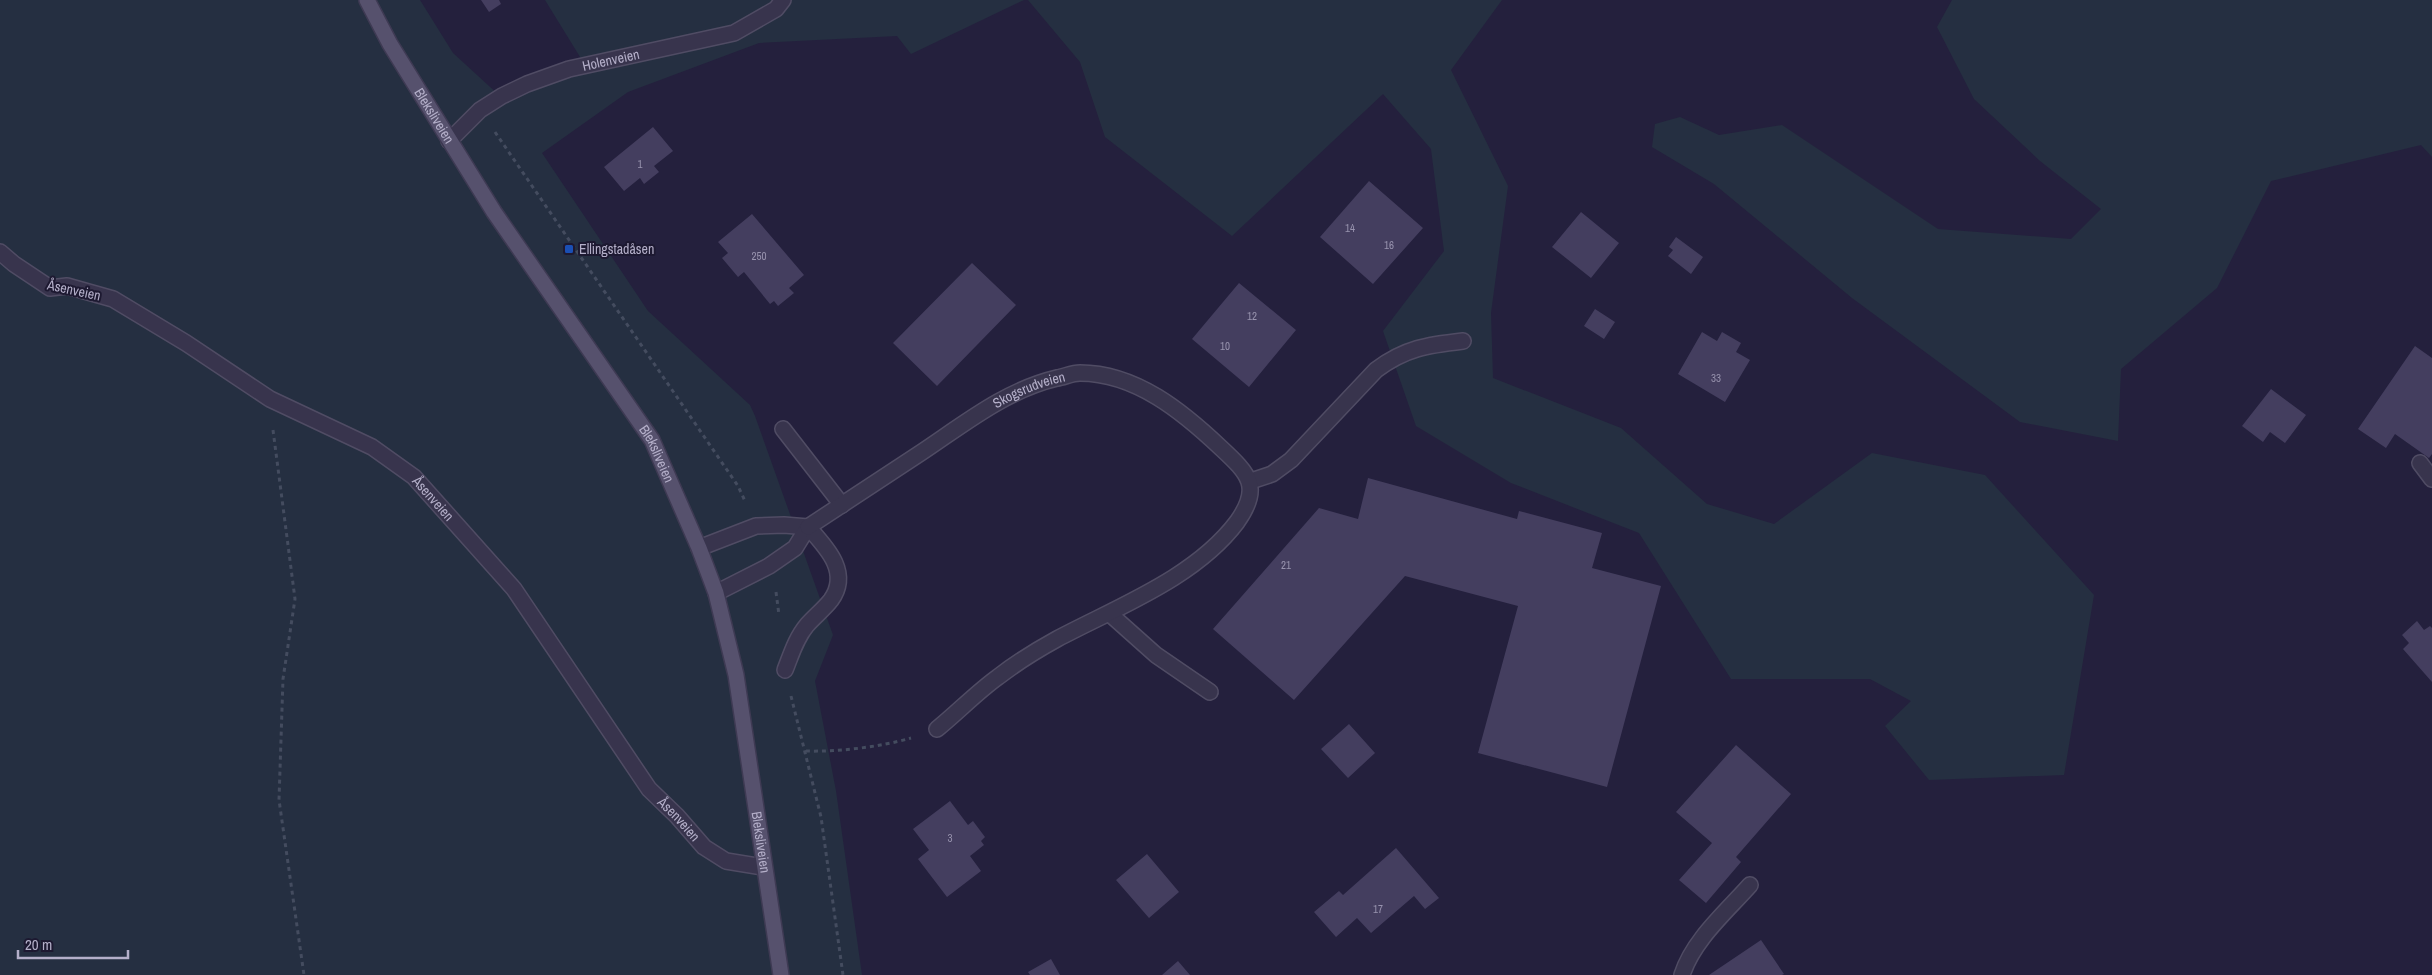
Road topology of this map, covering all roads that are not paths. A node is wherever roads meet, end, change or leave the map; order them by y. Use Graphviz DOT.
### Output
graph roads {
  1 [pos="367,0"];
  2 [pos="783,0"];
  3 [pos="448,141"];
  4 [pos="0,252"];
  5 [pos="1463,341"];
  6 [pos="783,429"];
  7 [pos="2420,463"];
  8 [pos="2432,480"];
  9 [pos="1251,481"];
  10 [pos="842,504"];
  11 [pos="808,527"];
  12 [pos="699,548"];
  13 [pos="716,593"];
  14 [pos="1110,614"];
  15 [pos="785,670"];
  16 [pos="1210,692"];
  17 [pos="937,729"];
  18 [pos="763,867"];
  19 [pos="1750,884"];
  20 [pos="781,975"];
  21 [pos="1682,975"];
  1 -- 3 [label="main road, Bleksliveien"];
  2 -- 3 [label="street, Holenveien"];
  3 -- 12 [label="main road, Bleksliveien"];
  4 -- 18 [label="street, Åsenveien"];
  5 -- 9 [label="street"];
  6 -- 10 [label="street"];
  7 -- 8 [label="street"];
  9 -- 10 [label="street, Skogsrudveien"];
  9 -- 14 [label="street"];
  10 -- 11 [label="street, Skogsrudveien"];
  11 -- 12 [label="street"];
  11 -- 13 [label="street, Skogsrudveien"];
  11 -- 15 [label="street"];
  12 -- 13 [label="main road, Bleksliveien"];
  13 -- 18 [label="main road, Bleksliveien"];
  14 -- 16 [label="street"];
  14 -- 17 [label="street"];
  18 -- 20 [label="main road, Bleksliveien"];
  19 -- 21 [label="street"];
}
